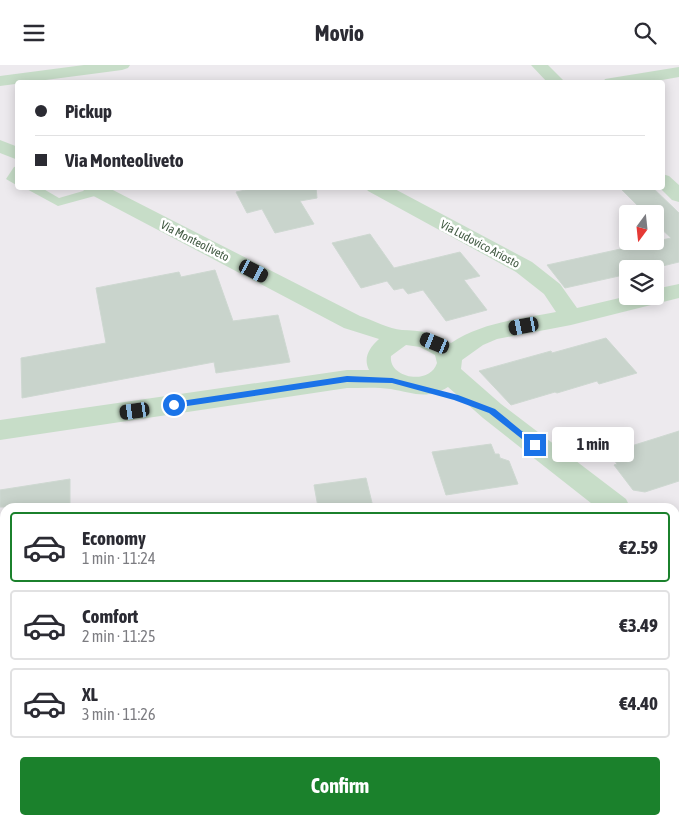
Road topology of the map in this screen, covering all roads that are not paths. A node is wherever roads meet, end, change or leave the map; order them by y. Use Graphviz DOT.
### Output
graph roads {
  1 [pos="122,65"];
  2 [pos="539,65"];
  3 [pos="679,72"];
  4 [pos="555,80"];
  5 [pos="630,80"];
  6 [pos="0,81"];
  7 [pos="0,146"];
  8 [pos="15,153"];
  9 [pos="665,183"];
  10 [pos="35,190"];
  11 [pos="91,190"];
  12 [pos="96,190"];
  13 [pos="381,190"];
  14 [pos="679,196"];
  15 [pos="679,291"];
  16 [pos="571,317"];
  17 [pos="387,349"];
  18 [pos="444,357"];
  19 [pos="347,379"];
  20 [pos="402,383"];
  21 [pos="492,411"];
  22 [pos="0,430"];
  23 [pos="611,503"];
  1 -- 6 [label="street"];
  2 -- 4 [label="street"];
  3 -- 5 [label="street"];
  7 -- 8 [label="street"];
  9 -- 14 [label="street"];
  10 -- 11 [label="lane"];
  12 -- 17 [label="street, Via Monteoliveto"];
  13 -- 16 [label="street, Via Ludovico Ariosto"];
  15 -- 16 [label="street"];
  16 -- 18 [label="street"];
  17 -- 18 [label="street"];
  17 -- 19 [label="street"];
  17 -- 20 [label="street"];
  18 -- 20 [label="street"];
  18 -- 21 [label="street"];
  19 -- 20 [label="street"];
  19 -- 22 [label="street"];
  20 -- 21 [label="street"];
  21 -- 23 [label="street"];
}
